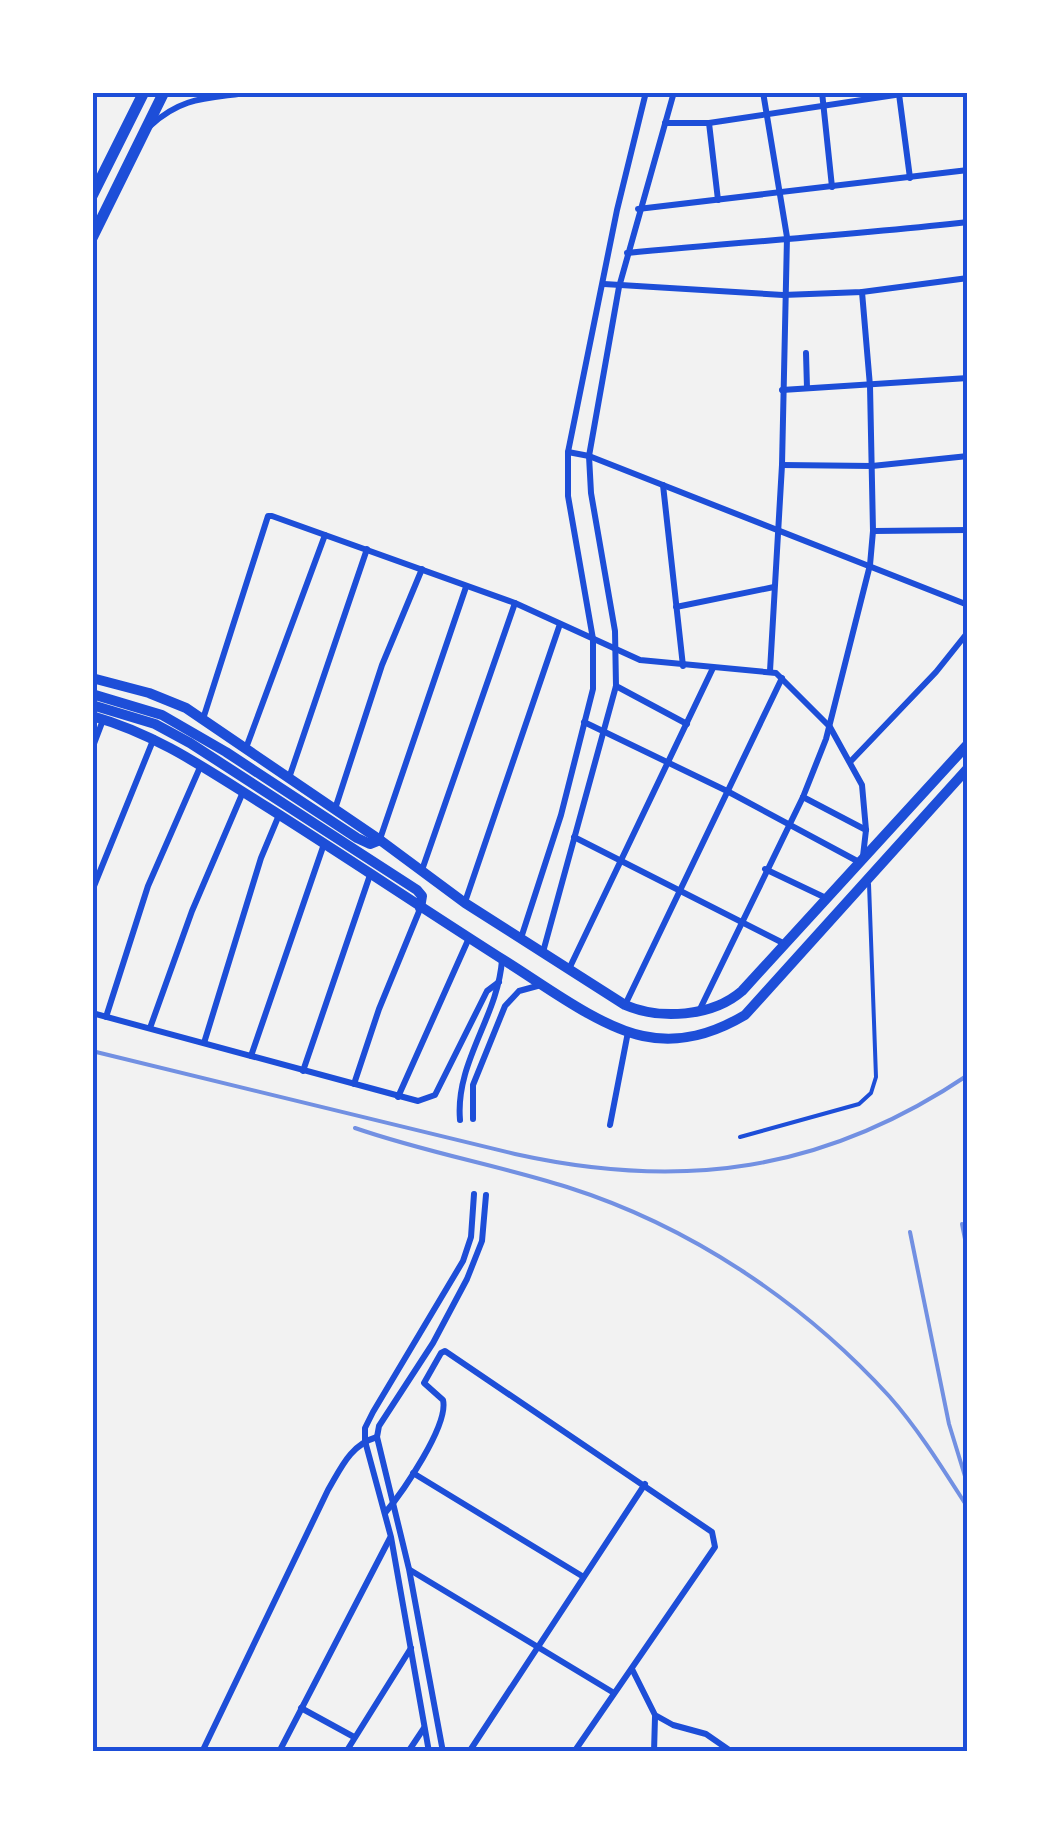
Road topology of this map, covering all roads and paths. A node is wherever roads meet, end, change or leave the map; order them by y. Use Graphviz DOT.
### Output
graph roads {
  1 [pos="144,92"];
  2 [pos="164,92"];
  3 [pos="252,92"];
  4 [pos="646,92"];
  5 [pos="674,92"];
  6 [pos="763,92"];
  7 [pos="822,92"];
  8 [pos="915,92"];
  9 [pos="899,93"];
  10 [pos="824,108"];
  11 [pos="766,116"];
  12 [pos="664,123"];
  13 [pos="709,123"];
  14 [pos="146,130"];
  15 [pos="968,170"];
  16 [pos="910,178"];
  17 [pos="832,187"];
  18 [pos="780,192"];
  19 [pos="92,196"];
  20 [pos="718,200"];
  21 [pos="638,209"];
  22 [pos="968,222"];
  23 [pos="786,237"];
  24 [pos="92,238"];
  25 [pos="627,252"];
  26 [pos="968,278"];
  27 [pos="604,284"];
  28 [pos="619,287"];
  29 [pos="862,292"];
  30 [pos="783,295"];
  31 [pos="806,353"];
  32 [pos="586,362"];
  33 [pos="604,366"];
  34 [pos="968,378"];
  35 [pos="870,386"];
  36 [pos="807,388"];
  37 [pos="782,390"];
  38 [pos="568,452"];
  39 [pos="589,456"];
  40 [pos="968,456"];
  41 [pos="782,466"];
  42 [pos="872,466"];
  43 [pos="663,485"];
  44 [pos="968,530"];
  45 [pos="873,532"];
  46 [pos="779,533"];
  47 [pos="325,535"];
  48 [pos="366,549"];
  49 [pos="870,565"];
  50 [pos="422,569"];
  51 [pos="466,587"];
  52 [pos="774,588"];
  53 [pos="515,603"];
  54 [pos="968,605"];
  55 [pos="676,608"];
  56 [pos="560,624"];
  57 [pos="968,632"];
  58 [pos="593,639"];
  59 [pos="617,652"];
  60 [pos="683,666"];
  61 [pos="713,668"];
  62 [pos="770,670"];
  63 [pos="92,678"];
  64 [pos="782,678"];
  65 [pos="616,686"];
  66 [pos="92,694"];
  67 [pos="92,705"];
  68 [pos="98,718"];
  69 [pos="202,719"];
  70 [pos="584,722"];
  71 [pos="687,724"];
  72 [pos="830,727"];
  73 [pos="606,731"];
  74 [pos="154,737"];
  75 [pos="968,744"];
  76 [pos="92,749"];
  77 [pos="246,750"];
  78 [pos="851,761"];
  79 [pos="668,762"];
  80 [pos="202,763"];
  81 [pos="968,768"];
  82 [pos="288,778"];
  83 [pos="727,791"];
  84 [pos="243,792"];
  85 [pos="802,797"];
  86 [pos="335,810"];
  87 [pos="279,815"];
  88 [pos="788,823"];
  89 [pos="866,830"];
  90 [pos="331,834"];
  91 [pos="574,837"];
  92 [pos="380,840"];
  93 [pos="876,843"];
  94 [pos="888,858"];
  95 [pos="622,859"];
  96 [pos="861,859"];
  97 [pos="765,869"];
  98 [pos="422,870"];
  99 [pos="370,874"];
  100 [pos="846,876"];
  101 [pos="865,884"];
  102 [pos="680,888"];
  103 [pos="92,892"];
  104 [pos="826,898"];
  105 [pos="465,903"];
  106 [pos="420,908"];
  107 [pos="741,919"];
  108 [pos="469,938"];
  109 [pos="521,938"];
  110 [pos="785,944"];
  111 [pos="543,952"];
  112 [pos="502,959"];
  113 [pos="569,970"];
  114 [pos="499,982"];
  115 [pos="544,985"];
  116 [pos="625,1005"];
  117 [pos="694,1011"];
  118 [pos="652,1013"];
  119 [pos="92,1014"];
  120 [pos="106,1017"];
  121 [pos="150,1028"];
  122 [pos="628,1031"];
  123 [pos="643,1036"];
  124 [pos="692,1038"];
  125 [pos="204,1043"];
  126 [pos="251,1056"];
  127 [pos="303,1071"];
  128 [pos="354,1084"];
  129 [pos="398,1097"];
  130 [pos="473,1119"];
  131 [pos="460,1120"];
  132 [pos="610,1125"];
  133 [pos="740,1136"];
  134 [pos="474,1194"];
  135 [pos="486,1195"];
  136 [pos="376,1437"];
  137 [pos="364,1440"];
  138 [pos="412,1473"];
  139 [pos="645,1484"];
  140 [pos="395,1501"];
  141 [pos="385,1513"];
  142 [pos="391,1537"];
  143 [pos="396,1564"];
  144 [pos="409,1569"];
  145 [pos="583,1576"];
  146 [pos="538,1645"];
  147 [pos="411,1648"];
  148 [pos="632,1669"];
  149 [pos="614,1693"];
  150 [pos="301,1708"];
  151 [pos="655,1716"];
  152 [pos="425,1727"];
  153 [pos="354,1737"];
  154 [pos="202,1752"];
  155 [pos="278,1752"];
  156 [pos="346,1752"];
  157 [pos="408,1752"];
  158 [pos="428,1752"];
  159 [pos="442,1752"];
  160 [pos="468,1752"];
  161 [pos="574,1752"];
  162 [pos="654,1752"];
  163 [pos="732,1752"];
  1 -- 19 [label="highway"];
  2 -- 14 [label="highway"];
  3 -- 14 [label="street"];
  4 -- 27 [label="street"];
  5 -- 12 [label="street"];
  6 -- 11 [label="street"];
  7 -- 10 [label="street"];
  8 -- 9 [label="street"];
  9 -- 10 [label="street"];
  9 -- 16 [label="street"];
  10 -- 11 [label="street"];
  10 -- 17 [label="street"];
  11 -- 13 [label="street"];
  11 -- 18 [label="street"];
  12 -- 13 [label="street"];
  12 -- 21 [label="street"];
  13 -- 20 [label="street"];
  14 -- 24 [label="highway"];
  15 -- 16 [label="street"];
  16 -- 17 [label="street"];
  17 -- 18 [label="street"];
  18 -- 20 [label="street"];
  18 -- 23 [label="street"];
  20 -- 21 [label="street"];
  21 -- 25 [label="street"];
  22 -- 23 [label="street"];
  23 -- 25 [label="street"];
  23 -- 30 [label="street"];
  25 -- 28 [label="street"];
  26 -- 29 [label="street"];
  27 -- 28 [label="street"];
  27 -- 32 [label="street"];
  28 -- 30 [label="street"];
  28 -- 33 [label="street"];
  29 -- 30 [label="street"];
  29 -- 35 [label="street"];
  30 -- 37 [label="street"];
  31 -- 36 [label="street"];
  32 -- 33 [label="street"];
  32 -- 38 [label="street"];
  33 -- 39 [label="street"];
  34 -- 35 [label="street"];
  35 -- 36 [label="street"];
  35 -- 42 [label="street"];
  36 -- 37 [label="street"];
  37 -- 41 [label="street"];
  38 -- 39 [label="street"];
  38 -- 58 [label="street"];
  39 -- 43 [label="street"];
  39 -- 59 [label="street"];
  40 -- 42 [label="street"];
  41 -- 42 [label="street"];
  41 -- 46 [label="street"];
  42 -- 45 [label="street"];
  43 -- 46 [label="street"];
  43 -- 55 [label="street"];
  44 -- 45 [label="street"];
  45 -- 49 [label="street"];
  46 -- 49 [label="street"];
  46 -- 52 [label="street"];
  47 -- 48 [label="street"];
  47 -- 69 [label="street"];
  47 -- 77 [label="street"];
  48 -- 50 [label="street"];
  48 -- 82 [label="street"];
  49 -- 54 [label="street"];
  49 -- 72 [label="street"];
  50 -- 51 [label="street"];
  50 -- 86 [label="street"];
  51 -- 53 [label="street"];
  51 -- 92 [label="street"];
  52 -- 55 [label="street"];
  52 -- 62 [label="street"];
  53 -- 56 [label="street"];
  53 -- 98 [label="street"];
  55 -- 60 [label="street"];
  56 -- 58 [label="street"];
  56 -- 105 [label="street"];
  57 -- 78 [label="street"];
  58 -- 59 [label="street"];
  58 -- 70 [label="street"];
  59 -- 60 [label="street"];
  59 -- 65 [label="street"];
  60 -- 61 [label="street"];
  61 -- 62 [label="street"];
  61 -- 71 [label="street"];
  62 -- 64 [label="street"];
  63 -- 69 [label="main road"];
  64 -- 72 [label="street"];
  64 -- 83 [label="street"];
  65 -- 71 [label="street"];
  65 -- 73 [label="street"];
  66 -- 90 [label="main road"];
  67 -- 90 [label="main road"];
  68 -- 74 [label="main road"];
  68 -- 76 [label="street"];
  69 -- 77 [label="main road"];
  70 -- 73 [label="street"];
  70 -- 109 [label="street"];
  71 -- 79 [label="street"];
  72 -- 78 [label="street"];
  72 -- 85 [label="street"];
  73 -- 79 [label="street"];
  73 -- 91 [label="street"];
  74 -- 80 [label="main road"];
  74 -- 103 [label="street"];
  75 -- 93 [label="main road"];
  77 -- 82 [label="main road"];
  78 -- 89 [label="street"];
  79 -- 83 [label="street"];
  79 -- 95 [label="street"];
  80 -- 84 [label="main road"];
  80 -- 120 [label="street"];
  81 -- 94 [label="main road"];
  82 -- 86 [label="main road"];
  83 -- 88 [label="street"];
  83 -- 102 [label="street"];
  84 -- 87 [label="main road"];
  84 -- 121 [label="street"];
  85 -- 88 [label="street"];
  85 -- 89 [label="street"];
  86 -- 92 [label="main road"];
  87 -- 90 [label="main road"];
  87 -- 125 [label="street"];
  88 -- 96 [label="street"];
  88 -- 97 [label="street"];
  89 -- 96 [label="street"];
  90 -- 92 [label="main road"];
  90 -- 99 [label="main road"];
  90 -- 106 [label="main road"];
  90 -- 126 [label="street"];
  91 -- 95 [label="street"];
  91 -- 111 [label="street"];
  92 -- 98 [label="main road"];
  93 -- 94 [label="main road"];
  93 -- 96 [label="main road"];
  94 -- 101 [label="main road"];
  95 -- 102 [label="street"];
  95 -- 113 [label="street"];
  96 -- 100 [label="main road"];
  97 -- 104 [label="street"];
  97 -- 107 [label="street"];
  98 -- 105 [label="main road"];
  99 -- 106 [label="main road"];
  99 -- 127 [label="street"];
  100 -- 101 [label="main road"];
  100 -- 104 [label="main road"];
  101 -- 124 [label="main road"];
  101 -- 133 [label="lane"];
  102 -- 107 [label="street"];
  102 -- 116 [label="street"];
  104 -- 110 [label="main road"];
  105 -- 109 [label="main road"];
  106 -- 108 [label="main road"];
  106 -- 128 [label="street"];
  107 -- 110 [label="street"];
  107 -- 117 [label="street"];
  108 -- 112 [label="main road"];
  108 -- 129 [label="street"];
  109 -- 111 [label="main road"];
  110 -- 117 [label="main road"];
  111 -- 113 [label="main road"];
  112 -- 114 [label="street"];
  112 -- 115 [label="main road"];
  113 -- 116 [label="main road"];
  114 -- 129 [label="street"];
  114 -- 131 [label="street"];
  115 -- 122 [label="main road"];
  115 -- 130 [label="street"];
  116 -- 118 [label="main road"];
  117 -- 118 [label="main road"];
  117 -- 124 [label="main road"];
  118 -- 123 [label="main road"];
  119 -- 120 [label="street"];
  120 -- 121 [label="street"];
  121 -- 125 [label="street"];
  122 -- 123 [label="main road"];
  122 -- 132 [label="street"];
  123 -- 124 [label="main road"];
  125 -- 126 [label="street"];
  126 -- 127 [label="street"];
  127 -- 128 [label="street"];
  128 -- 129 [label="street"];
  134 -- 137 [label="street"];
  135 -- 136 [label="street"];
  136 -- 137 [label="street"];
  136 -- 140 [label="street"];
  137 -- 141 [label="street"];
  137 -- 154 [label="street"];
  138 -- 139 [label="street"];
  138 -- 140 [label="street"];
  138 -- 145 [label="street"];
  139 -- 145 [label="street"];
  139 -- 148 [label="street"];
  140 -- 141 [label="street"];
  140 -- 144 [label="street"];
  141 -- 142 [label="street"];
  142 -- 143 [label="street"];
  142 -- 150 [label="street"];
  143 -- 144 [label="street"];
  143 -- 147 [label="street"];
  144 -- 146 [label="street"];
  144 -- 159 [label="street"];
  145 -- 146 [label="street"];
  146 -- 149 [label="street"];
  146 -- 160 [label="street"];
  147 -- 152 [label="street"];
  147 -- 153 [label="street"];
  148 -- 149 [label="street"];
  148 -- 151 [label="street"];
  149 -- 161 [label="street"];
  150 -- 153 [label="street"];
  150 -- 155 [label="street"];
  151 -- 162 [label="street"];
  151 -- 163 [label="street"];
  152 -- 157 [label="street"];
  152 -- 158 [label="street"];
  153 -- 156 [label="street"];
}
